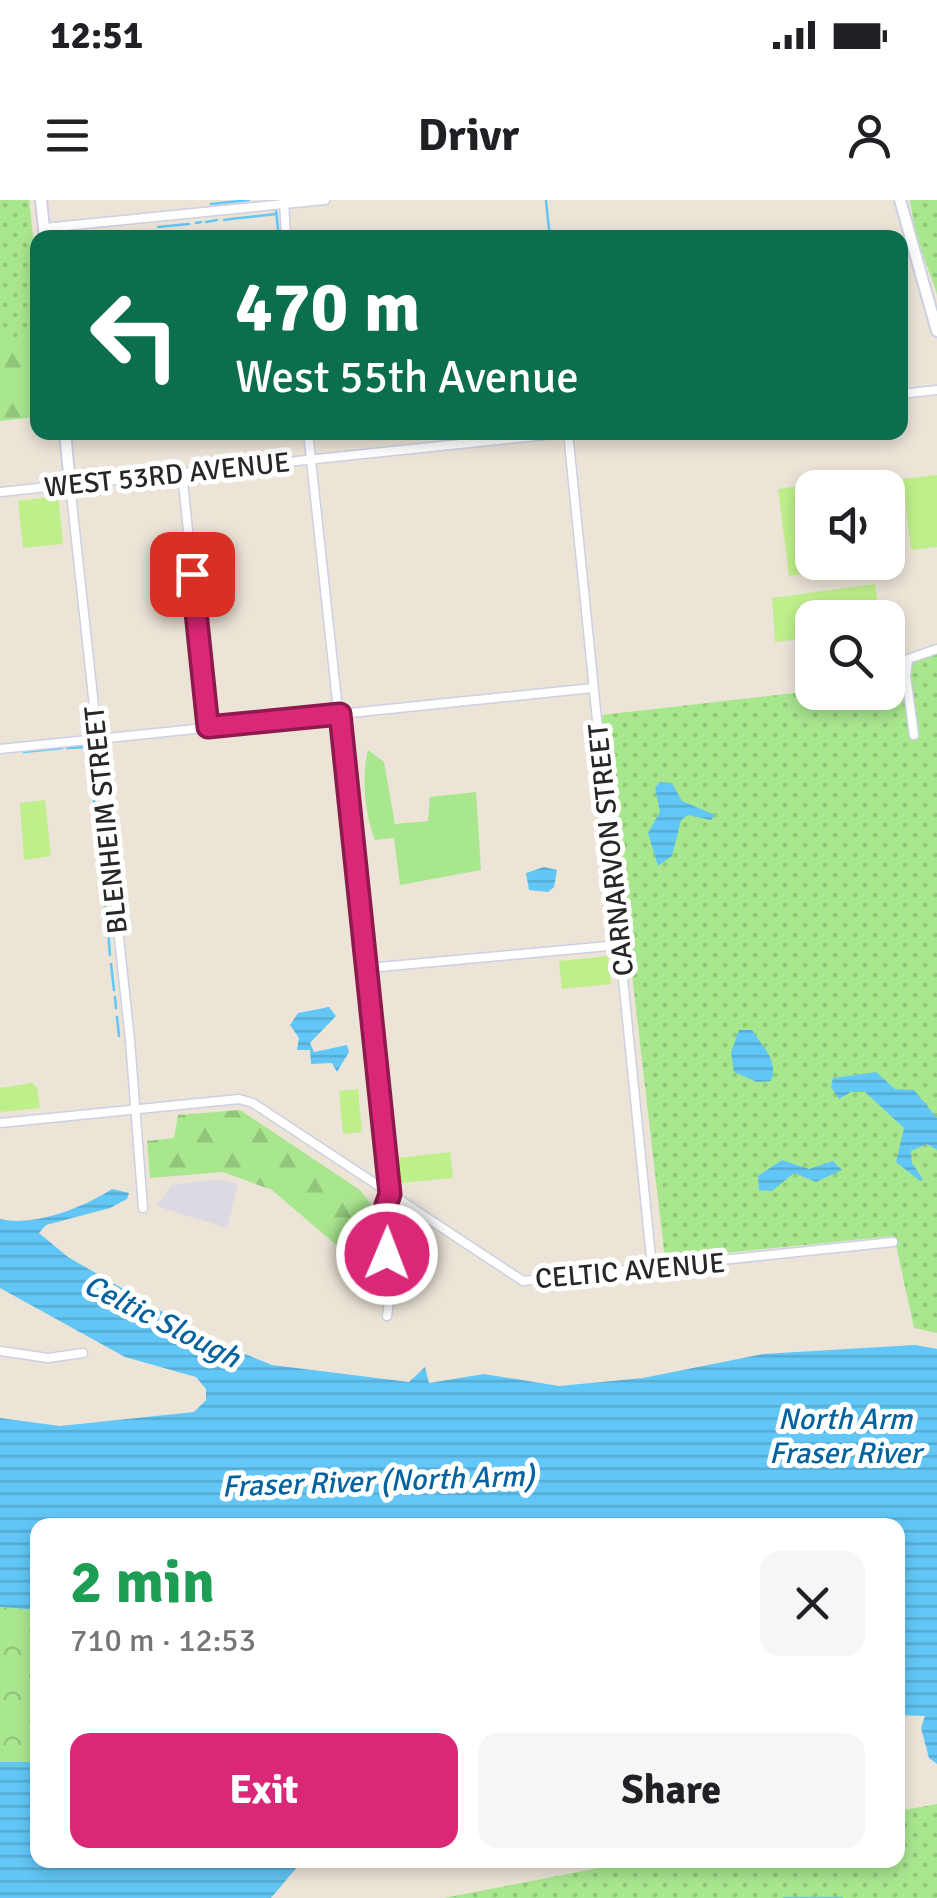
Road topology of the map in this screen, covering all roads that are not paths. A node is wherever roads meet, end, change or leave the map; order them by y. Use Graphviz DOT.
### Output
graph roads {
  1 [pos="41,200"];
  2 [pos="325,200"];
  3 [pos="900,200"];
  4 [pos="284,202"];
  5 [pos="44,230"];
  6 [pos="67,230"];
  7 [pos="286,230"];
  8 [pos="937,331"];
  9 [pos="937,390"];
  10 [pos="908,393"];
  11 [pos="66,440"];
  12 [pos="309,440"];
  13 [pos="497,440"];
  14 [pos="571,440"];
  15 [pos="311,458"];
  16 [pos="182,472"];
  17 [pos="70,484"];
  18 [pos="0,492"];
  19 [pos="937,649"];
  20 [pos="594,688"];
  21 [pos="340,714"];
  22 [pos="208,727"];
  23 [pos="914,735"];
  24 [pos="96,739"];
  25 [pos="0,749"];
  26 [pos="619,944"];
  27 [pos="368,968"];
  28 [pos="137,1110"];
  29 [pos="0,1123"];
  30 [pos="390,1194"];
  31 [pos="143,1208"];
  32 [pos="894,1242"];
  33 [pos="652,1267"];
  34 [pos="387,1316"];
  35 [pos="0,1351"];
  36 [pos="83,1353"];
  1 -- 5 [label="street"];
  2 -- 4 [label="street"];
  3 -- 8 [label="street"];
  4 -- 6 [label="street"];
  4 -- 7 [label="street"];
  9 -- 10 [label="street"];
  11 -- 17 [label="street, BLENHEIM STREET"];
  12 -- 15 [label="street"];
  13 -- 15 [label="street, WEST 53RD AVENUE"];
  14 -- 20 [label="street, CARNARVON STREET"];
  15 -- 16 [label="street, WEST 53RD AVENUE"];
  15 -- 21 [label="street"];
  16 -- 17 [label="street, WEST 53RD AVENUE"];
  16 -- 22 [label="street"];
  17 -- 18 [label="street, WEST 53RD AVENUE"];
  17 -- 24 [label="street, BLENHEIM STREET"];
  19 -- 23 [label="street"];
  20 -- 21 [label="street"];
  20 -- 26 [label="street, CARNARVON STREET"];
  21 -- 22 [label="street"];
  21 -- 27 [label="street"];
  22 -- 24 [label="street"];
  24 -- 25 [label="street"];
  24 -- 28 [label="street, BLENHEIM STREET"];
  26 -- 27 [label="street"];
  26 -- 33 [label="street, CARNARVON STREET"];
  27 -- 30 [label="street"];
  28 -- 29 [label="street, CELTIC AVENUE"];
  28 -- 30 [label="street, CELTIC AVENUE"];
  28 -- 31 [label="street, BLENHEIM STREET"];
  30 -- 33 [label="street, CELTIC AVENUE"];
  30 -- 34 [label="street"];
  32 -- 33 [label="street, CELTIC AVENUE"];
  35 -- 36 [label="street"];
}
